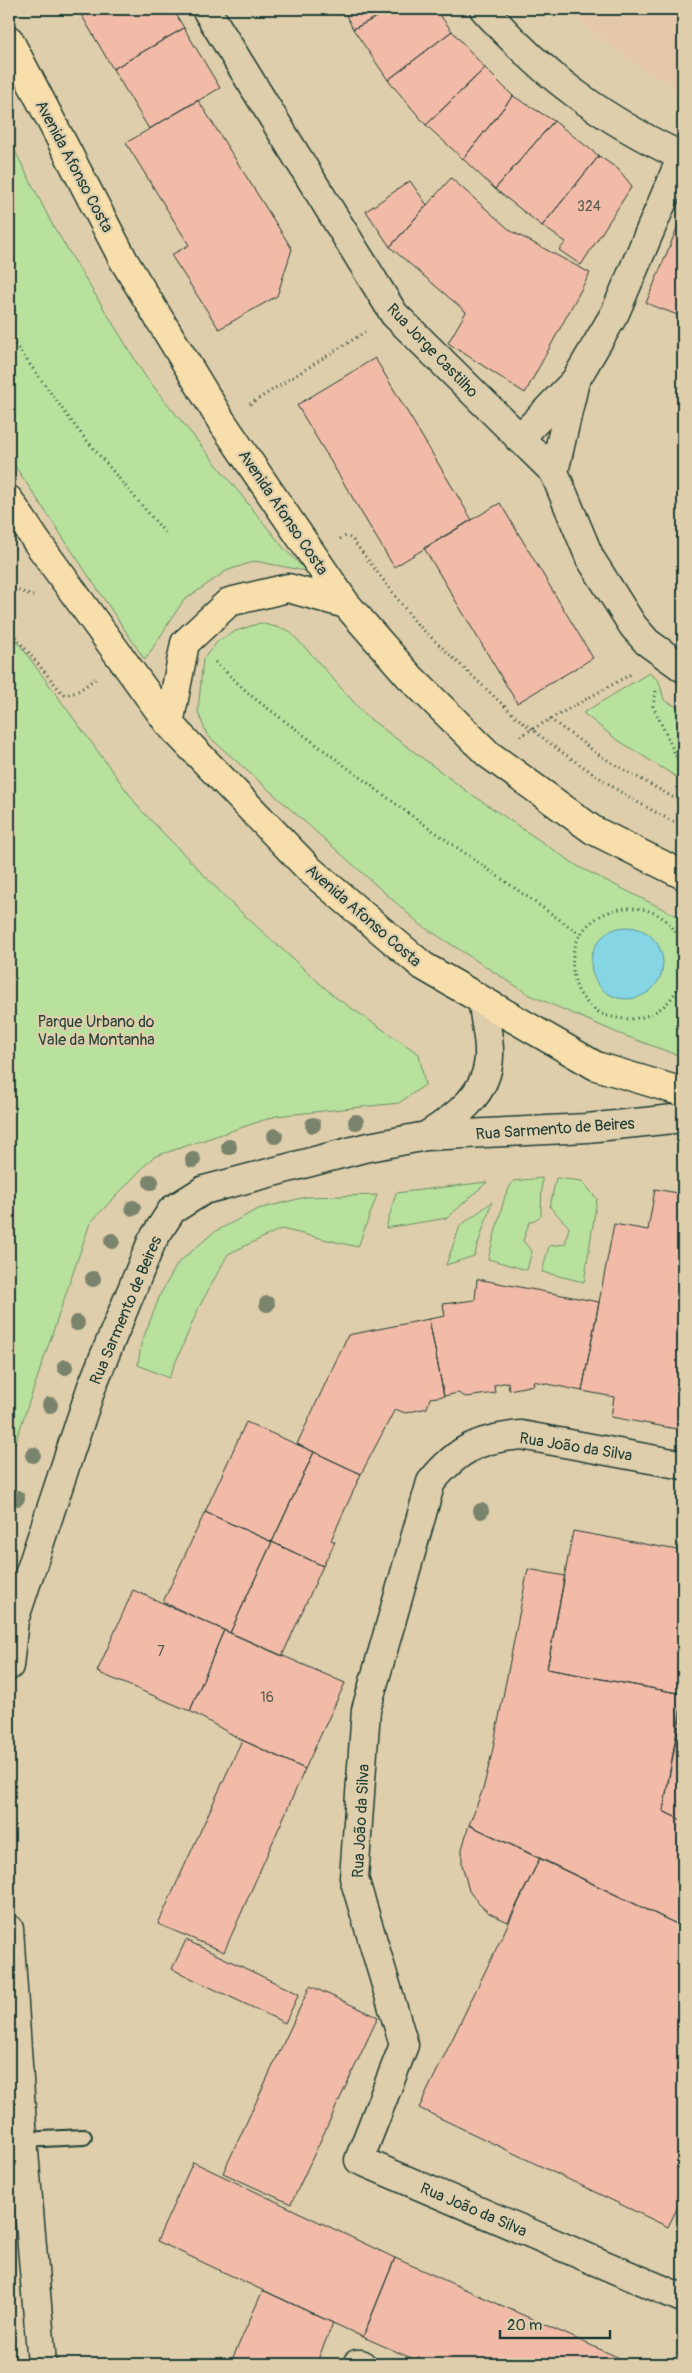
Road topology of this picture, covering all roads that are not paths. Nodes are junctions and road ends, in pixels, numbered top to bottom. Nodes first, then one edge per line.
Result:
1 (206, 9) edge
2 (484, 9) edge
3 (9, 40) edge
4 (683, 156) edge
5 (575, 381) junction
6 (519, 439) junction
7 (554, 472) junction
8 (9, 500) edge
9 (346, 604) junction
10 (674, 662) edge
11 (169, 724) junction
12 (683, 875) edge
13 (483, 1002) junction
14 (683, 1092) edge
15 (683, 1118) edge
16 (426, 1136) junction
17 (683, 1465) edge
18 (9, 1666) edge
19 (9, 1929) edge
20 (14, 2078) edge
21 (84, 2138) dead end
22 (23, 2140) junction
23 (683, 2296) edge
24 (42, 2364) edge

1 - 6 street, Rua Jorge Castilho
2 - 4 street
3 - 9 main road, Avenida Afonso Costa
4 - 5 street
5 - 6 street
5 - 7 street
6 - 7 street, Rua Jorge Castilho
7 - 10 street, Rua Jorge Castilho
8 - 11 main road, Avenida Afonso Costa
9 - 11 main road
9 - 12 main road, Avenida Afonso Costa
11 - 13 main road, Avenida Afonso Costa
13 - 14 main road, Avenida Afonso Costa
13 - 16 street, Rua Sarmento de Beires
15 - 16 street, Rua Sarmento de Beires
16 - 18 street, Rua Sarmento de Beires
17 - 23 street, Rua João da Silva
19 - 20 street
20 - 22 street
21 - 22 lane
22 - 24 street

